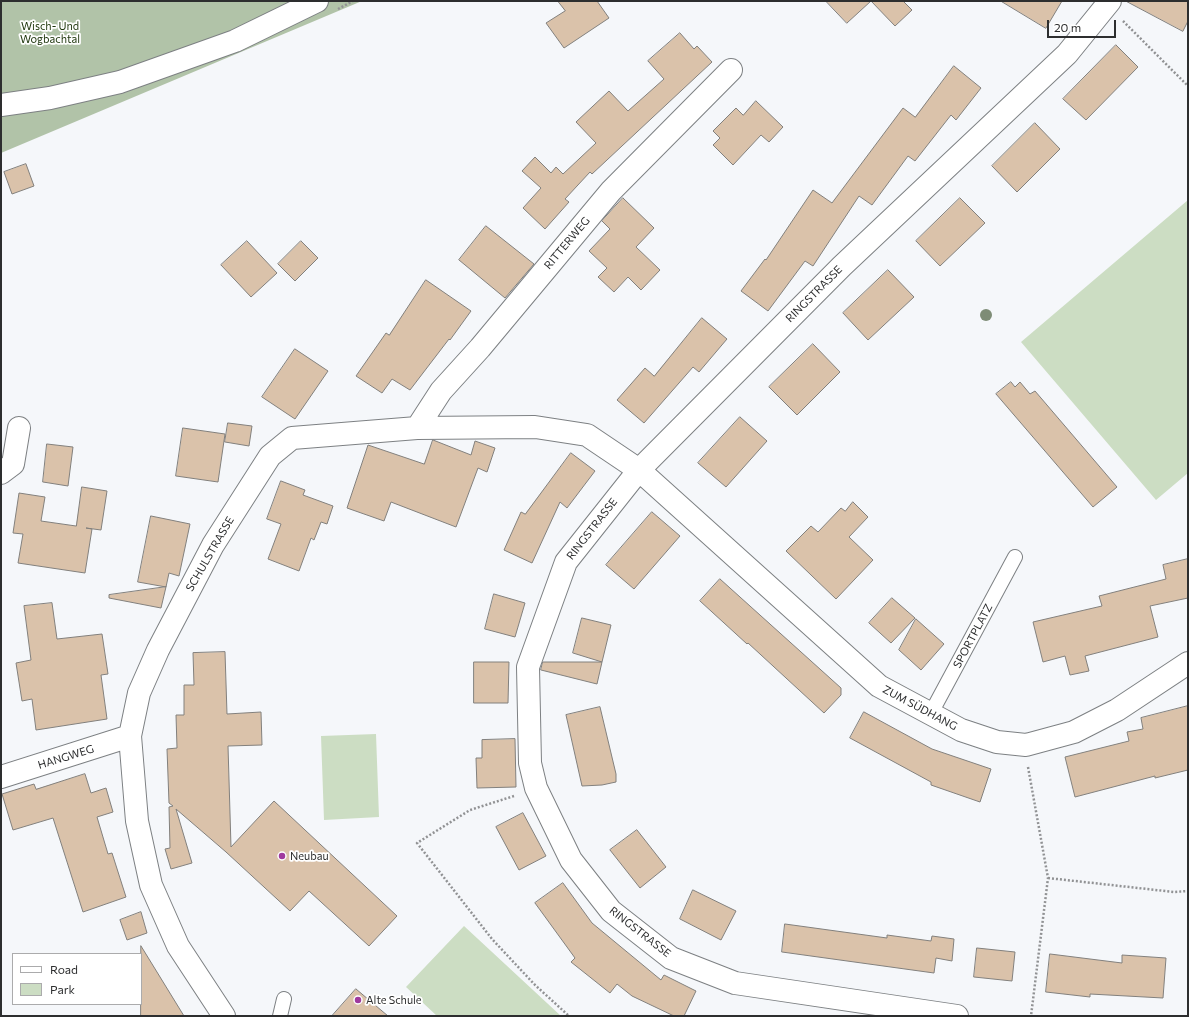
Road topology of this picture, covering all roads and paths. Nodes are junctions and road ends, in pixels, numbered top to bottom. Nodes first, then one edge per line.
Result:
1 (317, 1) edge
2 (1109, 3) edge
3 (731, 70) dead end
4 (1188, 86) edge
5 (1, 105) edge
6 (19, 428) dead end
7 (417, 428) junction
8 (639, 470) junction
9 (1, 473) edge
10 (1015, 557) dead end
11 (1188, 663) edge
12 (930, 715) junction
13 (130, 736) junction
14 (1, 777) edge
15 (1031, 787) dead end
16 (536, 788) junction
17 (1048, 878) junction
18 (1188, 891) edge
19 (284, 999) dead end
20 (224, 1016) edge
21 (280, 1016) edge
22 (569, 1016) edge
23 (957, 1016) edge
24 (1031, 1016) edge

1 - 5 street
2 - 4 path
2 - 8 street, RINGSTRASSE
3 - 7 street, RITTERWEG
6 - 9 street
7 - 8 street, SCHULSTRASSE
7 - 13 street, SCHULSTRASSE
8 - 12 street, ZUM SÜDHANG
8 - 16 street, RINGSTRASSE
10 - 12 lane, SPORTPLATZ
11 - 12 street, ZUM SÜDHANG
13 - 14 street, HANGWEG
13 - 20 street, SCHULSTRASSE
15 - 17 path
16 - 22 path
16 - 23 street, RINGSTRASSE
17 - 18 path
17 - 24 path
19 - 21 lane

